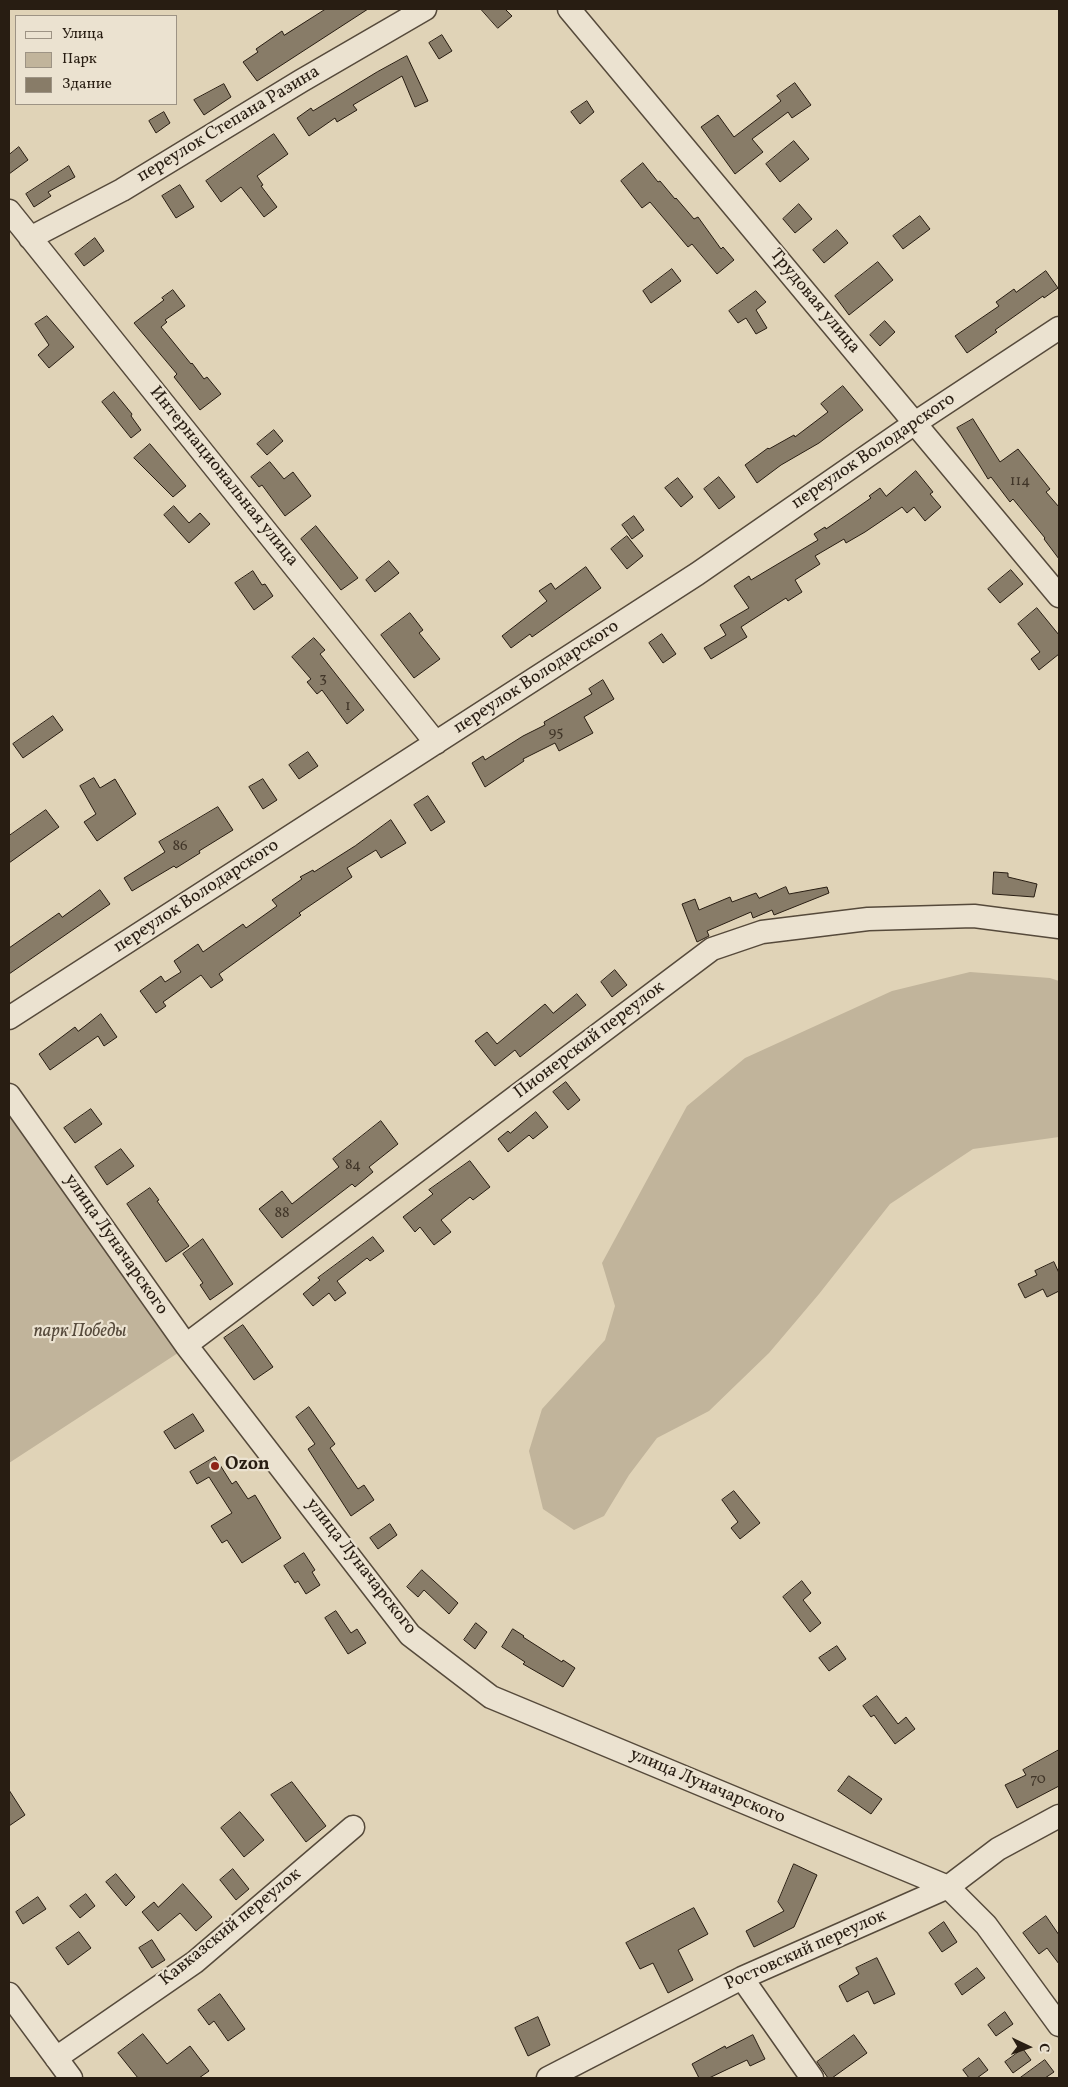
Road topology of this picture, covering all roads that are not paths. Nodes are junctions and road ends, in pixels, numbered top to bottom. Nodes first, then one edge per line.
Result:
1 (425, 9) edge
2 (569, 9) edge
3 (16, 226) edge
4 (1059, 328) edge
5 (916, 423) junction
6 (1059, 596) edge
7 (436, 743) junction
8 (1059, 927) edge
9 (9, 1018) edge
10 (9, 1096) edge
11 (186, 1344) junction
12 (1059, 1816) edge
13 (353, 1827) dead end
14 (948, 1887) junction
15 (742, 1978) junction
16 (9, 1994) edge
17 (1059, 2025) edge
18 (56, 2058) junction
19 (71, 2078) edge
20 (548, 2078) edge
21 (812, 2078) edge

1 - 3 street, переулок Степана Разина
2 - 5 street, Трудовая улица
3 - 7 street, Интернациональная улица
4 - 5 street, переулок Володарского
5 - 6 street, Трудовая улица
5 - 7 street, переулок Володарского
7 - 9 street, переулок Володарского
8 - 11 street, Пионерский переулок
10 - 11 street, улица Луначарского
11 - 14 street, улица Луначарского
12 - 14 street, Ростовский переулок
13 - 18 street, Кавказский переулок
14 - 15 street, Ростовский переулок
14 - 17 street, улица Луначарского
15 - 20 street, Ростовский переулок
15 - 21 street
16 - 18 street
18 - 19 street

